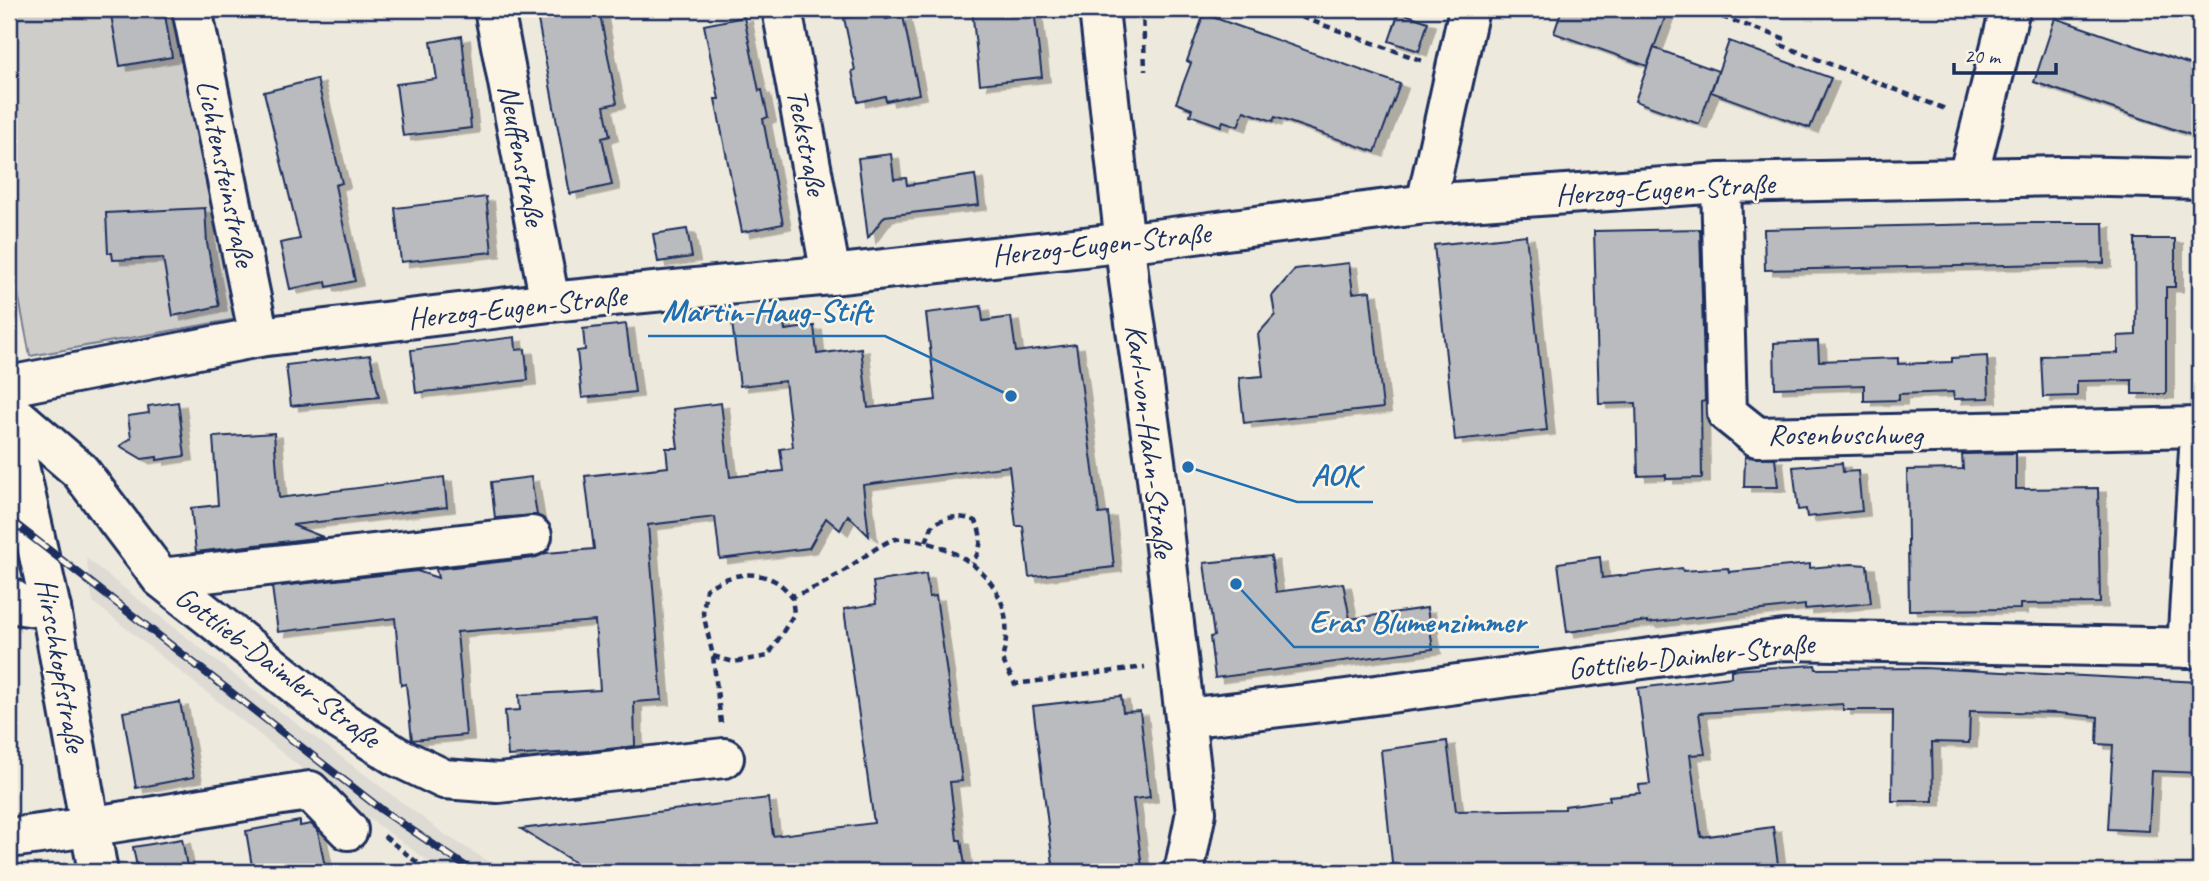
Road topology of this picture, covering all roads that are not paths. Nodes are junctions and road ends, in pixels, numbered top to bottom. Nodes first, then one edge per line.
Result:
1 (192, 9) edge
2 (494, 9) edge
3 (782, 9) edge
4 (1099, 9) edge
5 (1469, 9) edge
6 (2010, 9) edge
7 (1968, 177) junction
8 (2200, 179) edge
9 (1721, 183) junction
10 (1426, 204) junction
11 (1126, 242) junction
12 (831, 275) junction
13 (550, 302) junction
14 (259, 337) junction
15 (9, 386) edge
16 (9, 410) edge
17 (9, 421) edge
18 (2200, 427) edge
19 (2200, 434) edge
20 (532, 536) dead end
21 (161, 578) junction
22 (9, 597) edge
23 (51, 609) junction
24 (2194, 648) edge
25 (1185, 718) junction
26 (724, 758) road end
27 (90, 829) junction
28 (348, 830) road end
29 (9, 838) edge
30 (98, 872) edge
31 (1182, 872) edge

1 - 14 street, Lichtensteinstraße
2 - 13 street, Neuffenstraße
3 - 12 street, Teckstraße
4 - 11 street, Karl-von-Hahn-Straße
5 - 10 street
6 - 7 street
7 - 8 street, Herzog-Eugen-Straße
7 - 9 street, Herzog-Eugen-Straße
9 - 10 street, Herzog-Eugen-Straße
9 - 18 street, Rosenbuschweg
10 - 11 street, Herzog-Eugen-Straße
11 - 12 street, Herzog-Eugen-Straße
11 - 25 street, Karl-von-Hahn-Straße
12 - 13 street, Herzog-Eugen-Straße
13 - 14 street, Herzog-Eugen-Straße
14 - 15 street, Herzog-Eugen-Straße
16 - 21 street, Gottlieb-Daimler-Straße
17 - 23 street, Hirschkopfstraße
19 - 24 street
20 - 21 street, Gottlieb-Daimler-Straße
21 - 26 street, Gottlieb-Daimler-Straße
22 - 23 street
23 - 27 street, Hirschkopfstraße
24 - 25 street, Gottlieb-Daimler-Straße
25 - 31 street, Karl-von-Hahn-Straße
27 - 28 street
27 - 29 street
27 - 30 street, Hirschkopfstraße

